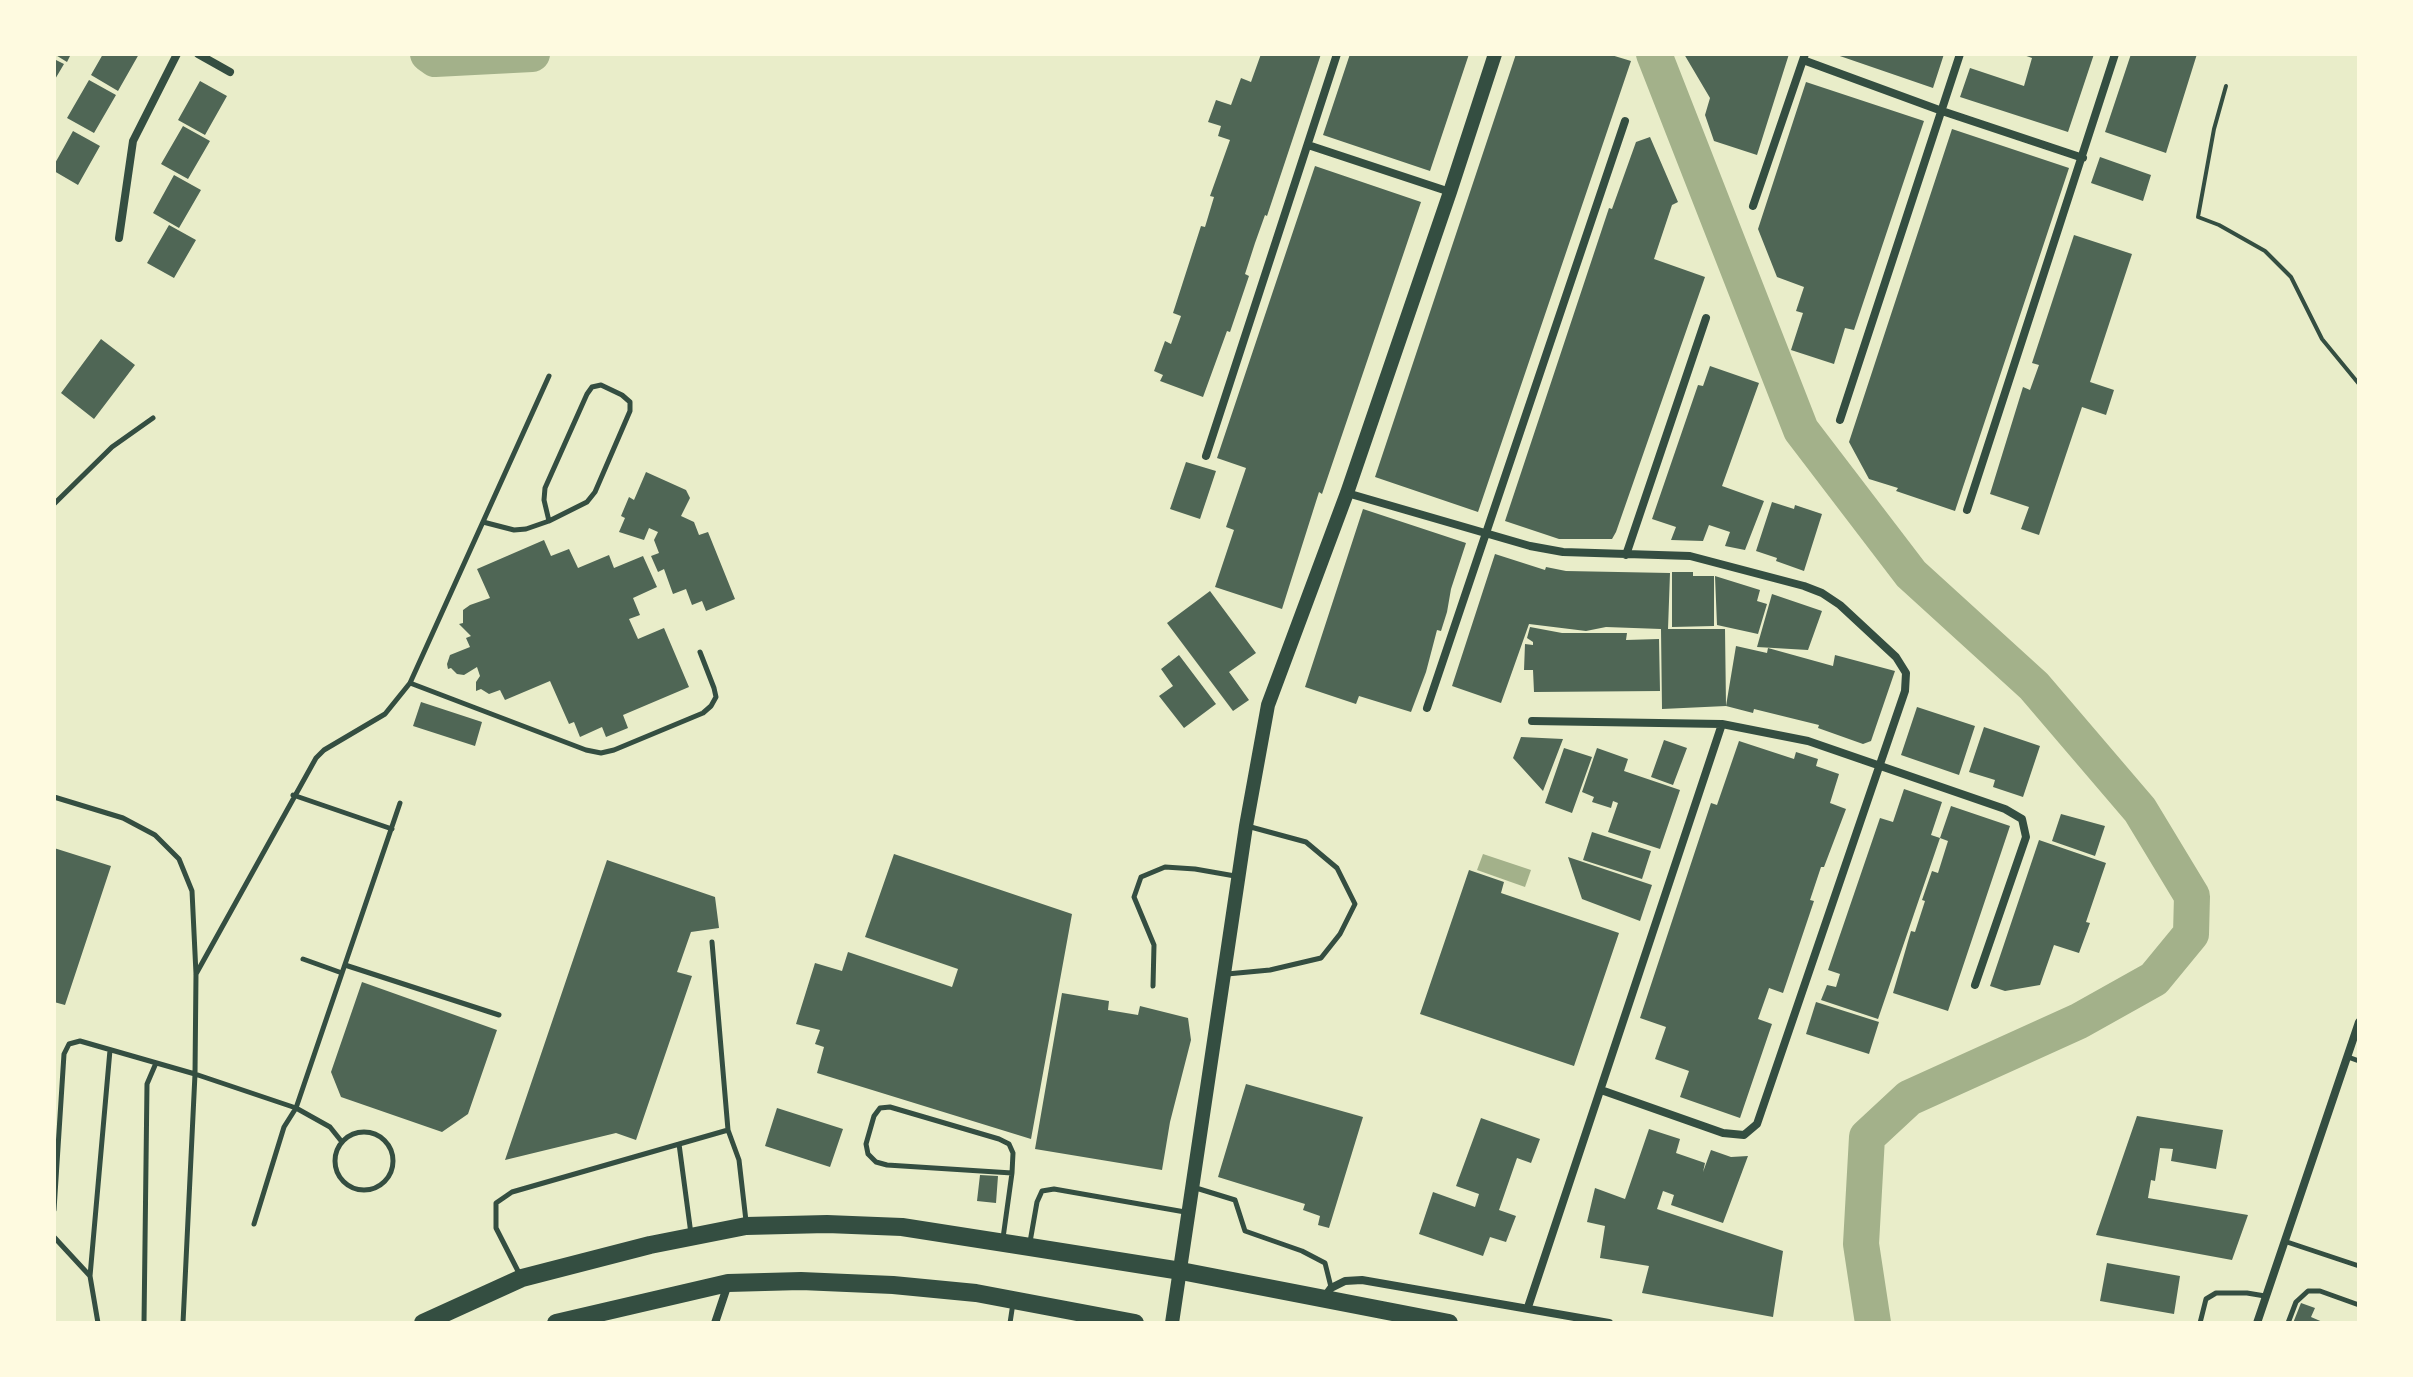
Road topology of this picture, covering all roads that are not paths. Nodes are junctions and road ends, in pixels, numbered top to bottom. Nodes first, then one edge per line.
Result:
1 (177, 54) edge
2 (198, 54) edge
3 (1337, 54) edge
4 (1495, 54) edge
5 (1960, 54) edge
6 (2115, 54) edge
7 (1804, 57) edge
8 (230, 72) dead end
9 (1942, 111) junction
10 (1625, 121) dead end
11 (1308, 145) junction
12 (2083, 158) junction
13 (1450, 192) junction
14 (1753, 206) dead end
15 (119, 238) dead end
16 (1706, 318) dead end
17 (549, 376) dead end
18 (153, 418) dead end
19 (1840, 420) dead end
20 (1206, 456) dead end
21 (1347, 493) junction
22 (54, 504) edge
23 (1967, 510) dead end
24 (549, 521) junction
25 (483, 522) junction
26 (1486, 532) junction
27 (1626, 555) junction
28 (700, 652) dead end
29 (410, 683) junction
30 (1427, 708) dead end
31 (1532, 721) dead end
32 (1722, 724) junction
33 (1879, 765) junction
34 (293, 795) junction
35 (54, 797) edge
36 (400, 803) dead end
37 (1246, 826) junction
38 (392, 829) junction
39 (1238, 877) junction
40 (712, 942) dead end
41 (303, 959) dead end
42 (345, 965) junction
43 (342, 973) junction
44 (196, 974) junction
45 (1224, 974) junction
46 (1975, 985) dead end
47 (1153, 986) dead end
48 (499, 1015) dead end
49 (2359, 1022) edge
50 (110, 1050) junction
51 (2347, 1057) junction
52 (2359, 1061) edge
53 (156, 1063) junction
54 (195, 1074) junction
55 (1601, 1090) junction
56 (296, 1108) junction
57 (728, 1130) junction
58 (342, 1142) junction
59 (679, 1144) junction
60 (1012, 1173) junction
61 (1192, 1187) junction
62 (54, 1210) edge
63 (1189, 1212) junction
64 (254, 1224) dead end
65 (746, 1226) junction
66 (54, 1237) edge
67 (692, 1237) junction
68 (2283, 1241) junction
69 (1003, 1243) junction
70 (1030, 1247) junction
71 (2359, 1266) edge
72 (1181, 1271) junction
73 (90, 1276) junction
74 (522, 1278) junction
75 (728, 1283) junction
76 (1327, 1294) junction
77 (2265, 1296) junction
78 (1014, 1299) junction
79 (2359, 1305) edge
80 (1528, 1307) junction
81 (98, 1323) edge
82 (144, 1323) edge
83 (183, 1323) edge
84 (423, 1323) edge
85 (556, 1323) edge
86 (715, 1323) edge
87 (1010, 1323) edge
88 (1135, 1323) edge
89 (1172, 1323) edge
90 (1449, 1323) edge
91 (1609, 1323) edge
92 (2200, 1323) edge
93 (2257, 1323) edge
94 (2288, 1323) edge

1 - 15 street
2 - 8 street
3 - 11 street
4 - 13 street
5 - 9 street
6 - 12 street
7 - 9 street
7 - 14 street
9 - 12 street
9 - 19 street
10 - 26 street
11 - 13 street
11 - 20 street
12 - 23 street
13 - 21 street
16 - 27 street
17 - 25 lane
18 - 22 lane
21 - 26 street
21 - 37 street
24 - 24 lane
24 - 25 lane
25 - 29 lane
26 - 27 street
26 - 30 street
27 - 33 street
28 - 29 lane
29 - 34 lane
31 - 32 street
32 - 33 street
32 - 55 street
33 - 46 street
33 - 55 street
34 - 38 lane
34 - 44 lane
35 - 44 lane
36 - 38 lane
37 - 39 street
37 - 45 lane
38 - 42 lane
39 - 45 street
39 - 47 lane
40 - 57 lane
41 - 43 lane
42 - 43 lane
42 - 48 lane
43 - 56 lane
44 - 54 lane
45 - 61 street
49 - 51 street
50 - 53 lane
50 - 62 lane
50 - 73 lane
51 - 52 lane
51 - 68 street
53 - 54 lane
53 - 82 lane
54 - 56 lane
54 - 83 lane
55 - 80 street
56 - 58 lane
56 - 64 lane
57 - 59 lane
57 - 65 lane
58 - 58 lane
59 - 67 lane
59 - 74 lane
60 - 60 lane
60 - 69 lane
61 - 63 street
61 - 76 lane
63 - 70 lane
63 - 72 street
65 - 67 main road
65 - 69 main road
66 - 73 lane
67 - 74 main road
68 - 71 lane
68 - 77 street
69 - 70 main road
70 - 72 main road
72 - 76 main road
72 - 89 street
73 - 81 lane
74 - 84 main road
75 - 78 main road
75 - 85 main road
75 - 86 street
76 - 80 street
76 - 90 main road
77 - 92 lane
77 - 93 street
78 - 87 lane
78 - 88 main road
79 - 94 lane
80 - 91 street

